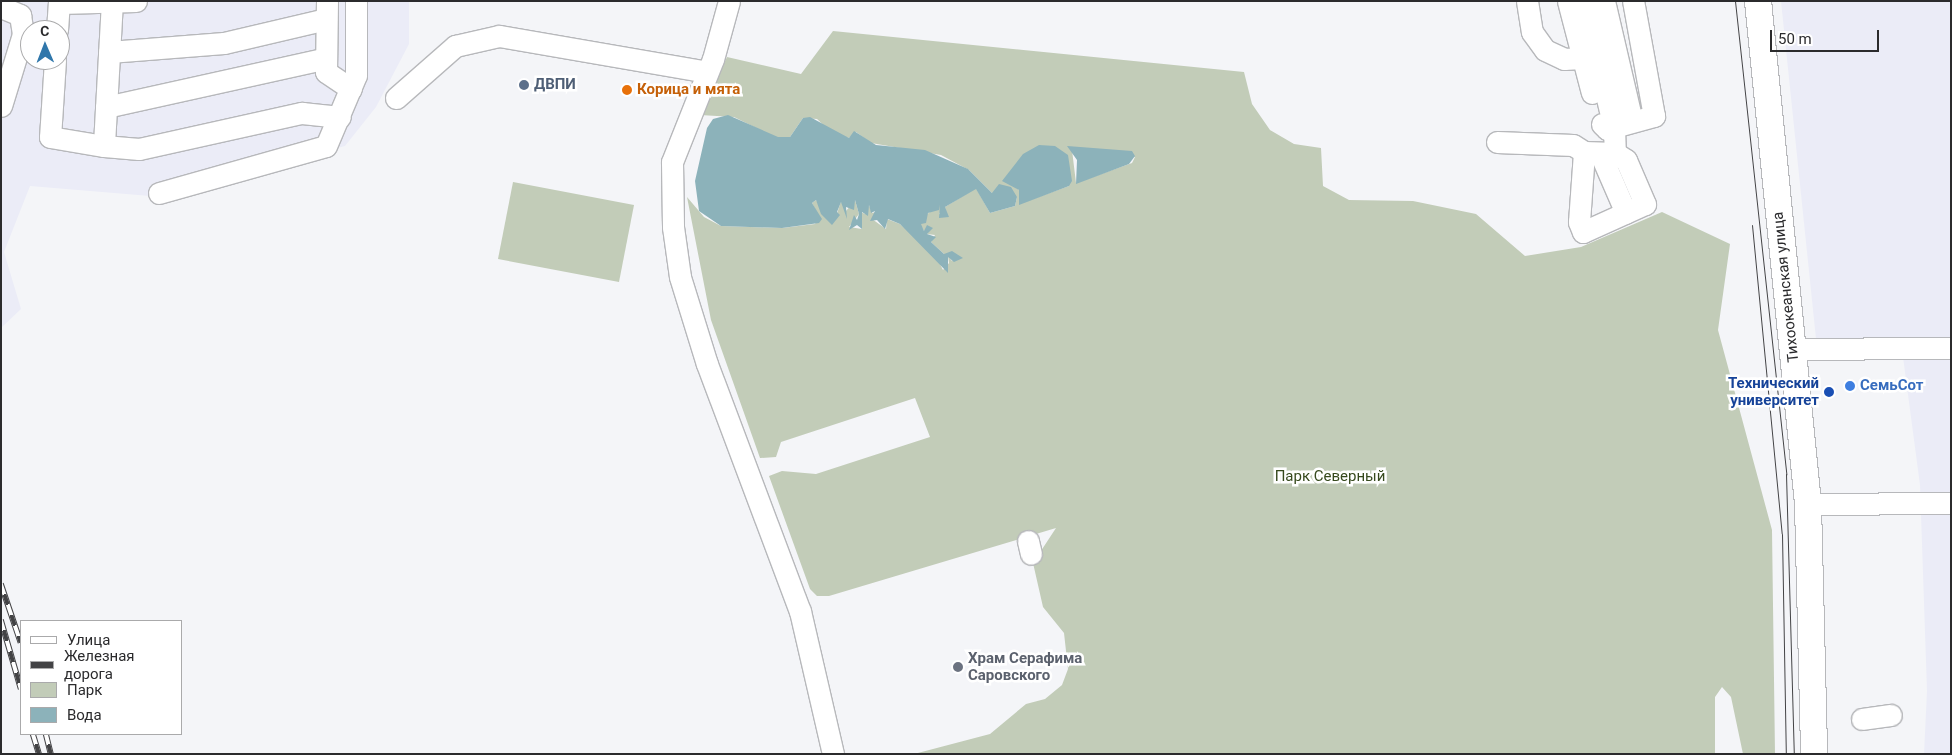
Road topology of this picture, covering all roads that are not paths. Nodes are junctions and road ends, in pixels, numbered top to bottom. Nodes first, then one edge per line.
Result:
1 (136, 1) edge
2 (356, 1) edge
3 (729, 1) edge
4 (1527, 1) edge
5 (1568, 1) edge
6 (1584, 1) edge
7 (1604, 1) edge
8 (1624, 1) edge
9 (1633, 1) edge
10 (1758, 1) edge
11 (59, 2) edge
12 (112, 2) edge
13 (1, 7) edge
14 (326, 10) edge
15 (58, 20) edge
16 (109, 52) junction
17 (1582, 58) junction
18 (323, 59) junction
19 (54, 70) edge
20 (708, 72) junction
21 (351, 89) junction
22 (396, 98) dead end
23 (1, 106) edge
24 (106, 107) junction
25 (340, 117) junction
26 (1633, 122) junction
27 (1497, 142) dead end
28 (104, 146) junction
29 (1589, 156) junction
30 (159, 193) dead end
31 (1951, 348) edge
32 (1793, 349) junction
33 (1951, 503) edge
34 (1808, 504) junction
35 (1891, 715) dead end
36 (1862, 719) dead end
37 (833, 754) edge
38 (1814, 754) edge

1 - 12 lane
2 - 21 lane
3 - 20 lane
4 - 17 lane
5 - 17 lane
6 - 26 lane
7 - 26 lane
8 - 26 lane
9 - 26 lane
10 - 32 main road, Тихоокеанская улица
11 - 12 lane
11 - 15 lane
12 - 16 lane
13 - 23 lane
14 - 16 lane
14 - 18 lane
16 - 24 lane
17 - 26 lane
18 - 21 lane
18 - 24 lane
19 - 28 lane
20 - 22 lane
20 - 37 lane
21 - 25 lane
24 - 28 lane
25 - 28 lane
25 - 30 lane
26 - 29 lane
27 - 29 lane
29 - 29 lane
31 - 32 lane
32 - 34 main road, Тихоокеанская улица
33 - 34 lane
34 - 38 main road, Тихоокеанская улица
35 - 36 lane

